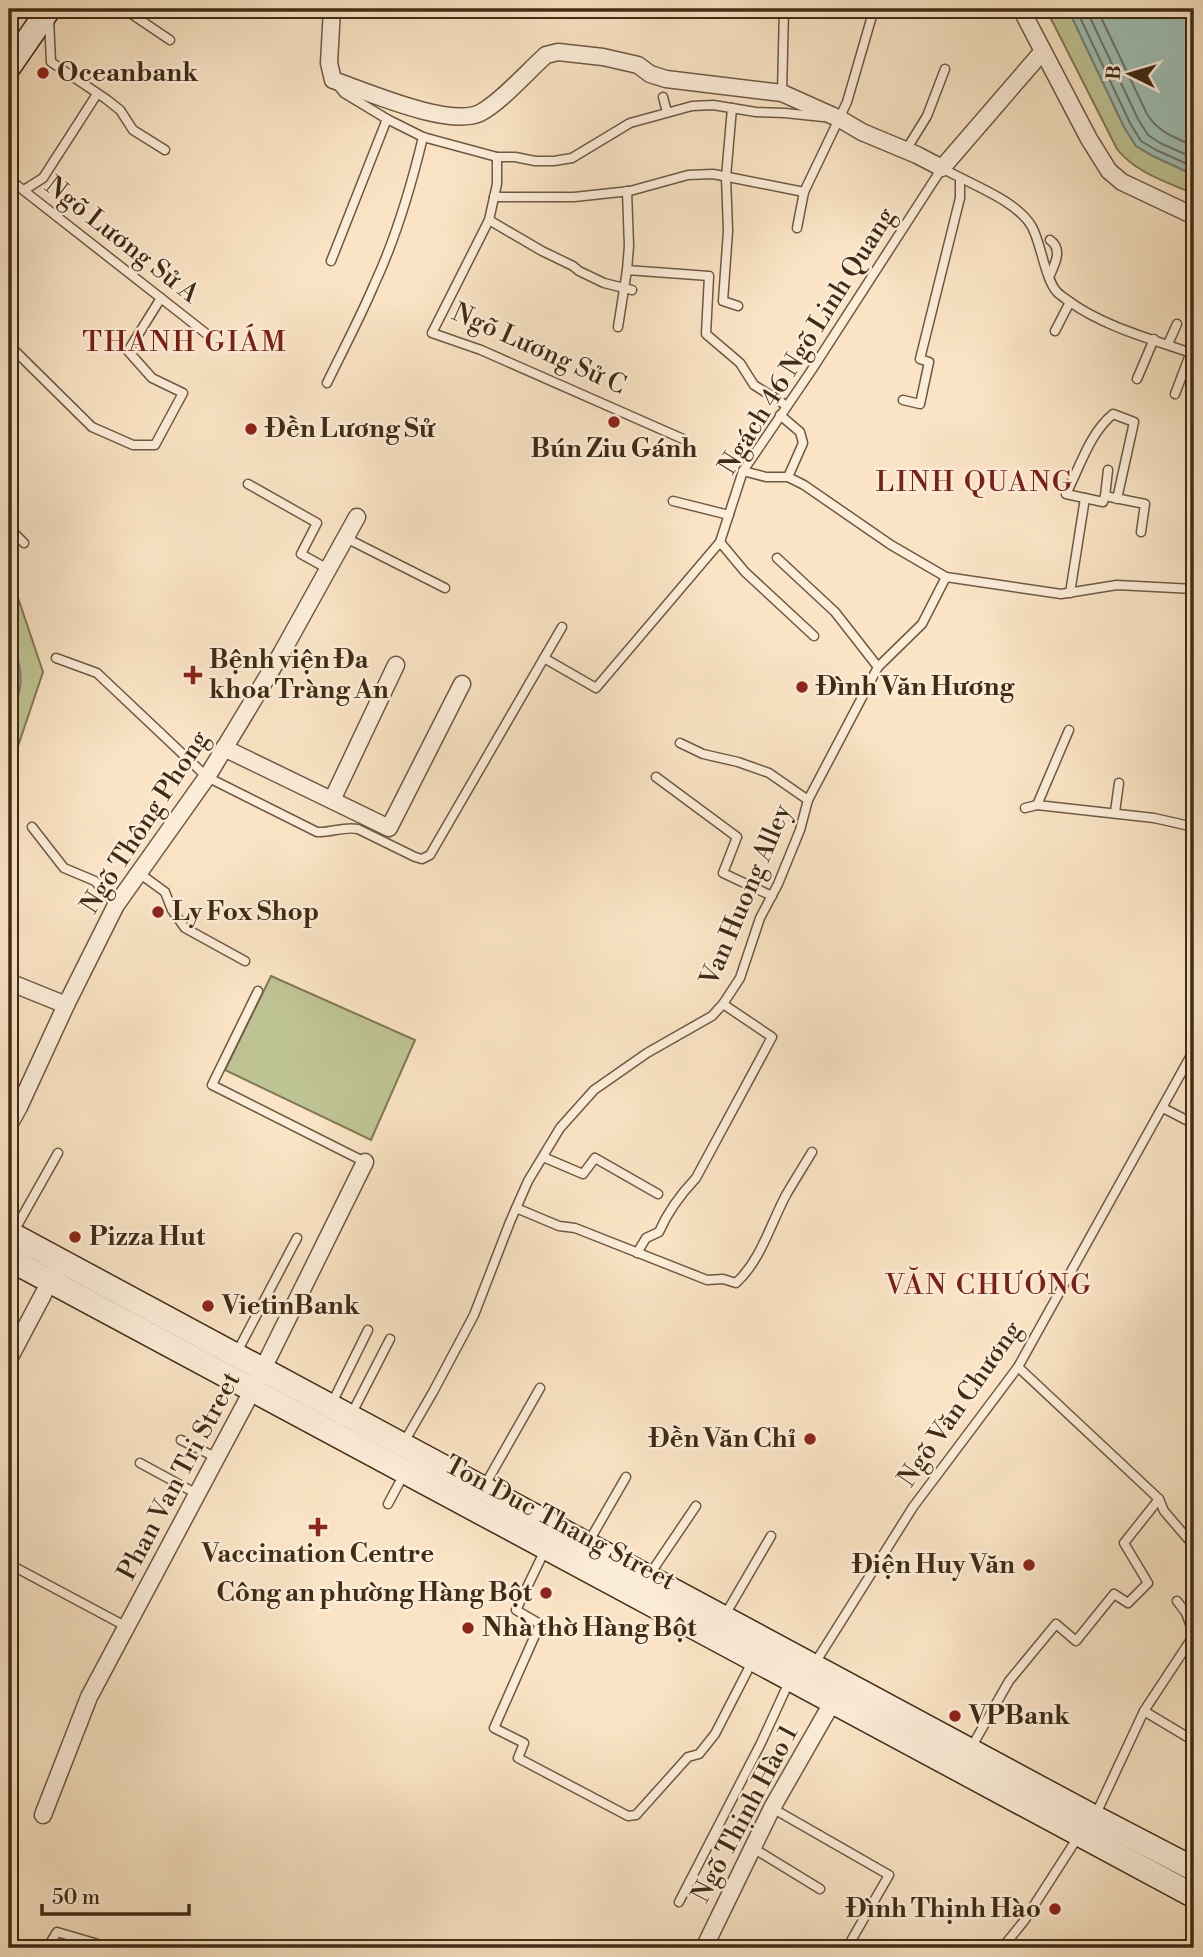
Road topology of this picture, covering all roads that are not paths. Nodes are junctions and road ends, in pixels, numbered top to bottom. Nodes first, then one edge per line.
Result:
1 (49, 9) edge
2 (124, 9) edge
3 (332, 9) edge
4 (784, 9) edge
5 (874, 9) edge
6 (1021, 9) edge
7 (170, 40) dead end
8 (1043, 51) junction
9 (9, 66) edge
10 (945, 69) dead end
11 (333, 80) junction
12 (782, 93) junction
13 (97, 94) junction
14 (663, 97) dead end
15 (732, 108) junction
16 (667, 112) junction
17 (387, 119) junction
18 (840, 119) junction
19 (423, 137) junction
20 (165, 150) dead end
21 (906, 150) junction
22 (497, 158) junction
23 (942, 168) junction
24 (726, 177) junction
25 (9, 179) edge
26 (960, 179) junction
27 (24, 190) junction
28 (627, 191) junction
29 (804, 192) junction
30 (494, 197) junction
31 (1194, 216) edge
32 (489, 219) junction
33 (797, 228) dead end
34 (1050, 240) dead end
35 (331, 261) dead end
36 (626, 270) junction
37 (1050, 275) junction
38 (708, 288) junction
39 (628, 289) junction
40 (723, 289) junction
41 (161, 298) junction
42 (1070, 302) junction
43 (738, 306) dead end
44 (1177, 324) dead end
45 (618, 327) dead end
46 (1055, 331) dead end
47 (208, 335) dead end
48 (1154, 339) junction
49 (1168, 344) junction
50 (9, 345) edge
51 (1192, 353) edge
52 (1137, 379) dead end
53 (327, 383) dead end
54 (1175, 394) dead end
55 (903, 400) dead end
56 (787, 406) junction
57 (780, 415) junction
58 (683, 439) dead end
59 (1108, 470) dead end
60 (743, 471) junction
61 (788, 477) junction
62 (248, 484) dead end
63 (1105, 496) junction
64 (1085, 498) junction
65 (1117, 499) junction
66 (673, 501) dead end
67 (729, 515) junction
68 (357, 517) dead end
69 (9, 528) edge
70 (1140, 532) dead end
71 (346, 537) junction
72 (720, 542) junction
73 (24, 543) dead end
74 (777, 558) dead end
75 (328, 569) junction
76 (946, 576) junction
77 (445, 588) dead end
78 (1194, 589) edge
79 (1070, 593) junction
80 (562, 628) dead end
81 (814, 636) dead end
82 (56, 658) dead end
83 (544, 658) junction
84 (396, 665) dead end
85 (878, 667) junction
86 (462, 684) dead end
87 (1069, 730) dead end
88 (680, 743) dead end
89 (224, 748) junction
90 (207, 777) junction
91 (656, 777) dead end
92 (1119, 783) dead end
93 (332, 800) junction
94 (808, 800) junction
95 (1037, 805) junction
96 (1026, 808) dead end
97 (1115, 812) junction
98 (32, 827) dead end
99 (1194, 827) edge
100 (139, 873) junction
101 (772, 896) junction
102 (116, 905) junction
103 (245, 961) dead end
104 (9, 982) edge
105 (258, 991) dead end
106 (723, 1004) junction
107 (66, 1005) junction
108 (1194, 1050) edge
109 (14, 1104) edge
110 (1163, 1108) junction
111 (1194, 1124) edge
112 (9, 1125) edge
113 (811, 1152) dead end
114 (58, 1153) dead end
115 (543, 1157) junction
116 (365, 1162) joint
117 (658, 1194) dead end
118 (516, 1208) junction
119 (10, 1233) edge
120 (297, 1238) dead end
121 (637, 1253) junction
122 (9, 1259) edge
123 (61, 1260) junction
124 (50, 1282) junction
125 (368, 1330) dead end
126 (390, 1339) dead end
127 (236, 1354) junction
128 (9, 1359) edge
129 (1018, 1367) junction
130 (264, 1369) junction
131 (540, 1388) dead end
132 (252, 1391) junction
133 (341, 1411) junction
134 (181, 1440) dead end
135 (403, 1444) junction
136 (217, 1458) junction
137 (140, 1462) dead end
138 (405, 1471) junction
139 (626, 1477) dead end
140 (483, 1488) junction
141 (197, 1494) junction
142 (1159, 1499) junction
143 (388, 1504) dead end
144 (696, 1506) dead end
145 (771, 1536) dead end
146 (588, 1543) junction
147 (1194, 1546) edge
148 (547, 1548) junction
149 (9, 1564) edge
150 (648, 1577) junction
151 (1177, 1601) dead end
152 (723, 1618) junction
153 (127, 1627) junction
154 (1194, 1635) edge
155 (753, 1659) junction
156 (813, 1666) junction
157 (790, 1680) junction
158 (844, 1683) junction
159 (832, 1703) junction
160 (1144, 1711) junction
161 (1194, 1741) edge
162 (970, 1750) junction
163 (772, 1808) junction
164 (43, 1815) dead end
165 (1087, 1826) junction
166 (753, 1848) junction
167 (1194, 1869) edge
168 (820, 1889) dead end
169 (1194, 1896) edge
170 (679, 1902) dead end
171 (47, 1948) edge
172 (97, 1948) edge
173 (704, 1948) edge
174 (850, 1948) edge
175 (1002, 1948) edge

1 - 9 main road
1 - 13 lane
2 - 7 lane
3 - 11 street
4 - 12 lane
5 - 18 lane
6 - 8 street
8 - 23 street
8 - 31 street
10 - 21 lane
11 - 12 street
11 - 17 lane
12 - 18 street
13 - 20 lane
13 - 27 lane
14 - 16 lane
15 - 16 lane
15 - 18 lane
15 - 24 lane
16 - 22 lane
17 - 19 lane
17 - 35 lane
18 - 21 street
18 - 29 lane
19 - 22 lane
19 - 53 lane
21 - 23 street
22 - 30 lane, Ngõ Lương Sử C
23 - 26 lane
23 - 56 lane, Ngách 46 Ngõ Linh Quang
24 - 28 lane
24 - 29 lane
24 - 40 lane
25 - 27 lane, Ngõ Lương Sử A
26 - 37 lane
26 - 55 lane
27 - 41 lane, Ngõ Lương Sử A
28 - 30 lane
28 - 36 lane
29 - 33 lane
30 - 32 lane, Ngõ Lương Sử C
32 - 39 lane
32 - 58 lane, Ngõ Lương Sử C
34 - 37 lane
36 - 38 lane
36 - 39 lane
37 - 42 lane
38 - 40 lane
38 - 56 lane
39 - 45 lane
40 - 43 lane
41 - 47 lane, Ngõ Lương Sử A
41 - 50 lane
42 - 46 lane
42 - 48 lane
44 - 49 lane
48 - 49 lane
48 - 52 lane
49 - 51 lane
51 - 54 lane
56 - 57 lane, Ngách 46 Ngõ Linh Quang
57 - 60 lane, Ngách 46 Ngõ Linh Quang
57 - 61 lane
59 - 63 lane
60 - 61 lane
60 - 67 lane, Ngách 46 Ngõ Linh Quang
61 - 76 lane
62 - 75 lane
63 - 64 lane
63 - 65 lane
64 - 65 lane
64 - 79 lane
65 - 70 lane
66 - 67 lane
67 - 72 lane, Ngách 46 Ngõ Linh Quang
68 - 71 street, Ngõ Thông Phong
69 - 73 lane
71 - 75 street, Ngõ Thông Phong
71 - 77 lane
72 - 81 lane
72 - 83 lane, Ngách 46 Ngõ Linh Quang
74 - 85 lane
75 - 89 street, Ngõ Thông Phong
76 - 79 lane
76 - 85 lane, Van Huong Alley
78 - 79 lane
80 - 83 lane
82 - 90 lane
83 - 90 lane
84 - 93 street
85 - 94 lane, Van Huong Alley
86 - 93 street
87 - 95 lane
88 - 94 lane
89 - 90 street, Ngõ Thông Phong
89 - 93 street
90 - 100 street, Ngõ Thông Phong
91 - 101 lane
92 - 97 lane
94 - 101 lane, Van Huong Alley
95 - 96 lane
95 - 97 lane
97 - 99 lane
98 - 102 lane
100 - 102 street, Ngõ Thông Phong
100 - 103 lane
101 - 106 lane, Van Huong Alley
102 - 107 street, Ngõ Thông Phong
104 - 107 street
105 - 116 lane
106 - 115 lane, Van Huong Alley
106 - 121 lane
107 - 109 street, Ngõ Thông Phong
108 - 110 lane, Ngõ Văn Chương
109 - 112 street, Ngõ Thông Phong
110 - 111 lane
110 - 129 lane, Ngõ Văn Chương
113 - 121 lane
114 - 119 lane
115 - 117 lane
115 - 118 lane, Van Huong Alley
116 - 130 street, Phan Van Tri Street
118 - 121 lane
118 - 135 lane, Van Huong Alley
119 - 123 main road, Ton Duc Thang Street
120 - 127 lane
122 - 124 main road, Ton Duc Thang Street
123 - 124 street
123 - 127 main road, Ton Duc Thang Street
124 - 128 street
124 - 132 main road, Ton Duc Thang Street
125 - 133 lane
126 - 133 lane
127 - 130 main road, Ton Duc Thang Street
129 - 142 lane
129 - 156 lane, Ngõ Văn Chương
130 - 132 street, Phan Van Tri Street
130 - 133 main road, Ton Duc Thang Street
131 - 140 lane
132 - 136 street, Phan Van Tri Street
132 - 138 main road, Ton Duc Thang Street
133 - 135 main road, Ton Duc Thang Street
134 - 136 lane
135 - 140 main road, Ton Duc Thang Street
136 - 141 street, Phan Van Tri Street
137 - 141 lane
138 - 143 lane
138 - 148 main road, Ton Duc Thang Street
139 - 146 lane
140 - 146 main road, Ton Duc Thang Street
141 - 153 street, Phan Van Tri Street
142 - 147 lane
142 - 162 lane
144 - 150 lane
145 - 152 lane
146 - 150 main road, Ton Duc Thang Street
148 - 155 main road, Ton Duc Thang Street
148 - 155 lane
149 - 153 lane
150 - 152 main road, Ton Duc Thang Street
151 - 154 lane
152 - 156 main road, Ton Duc Thang Street
153 - 164 street, Phan Van Tri Street
154 - 160 lane
155 - 157 main road, Ton Duc Thang Street
156 - 158 main road, Ton Duc Thang Street
157 - 159 main road, Ton Duc Thang Street
157 - 170 lane
158 - 159 main road
158 - 162 main road, Ton Duc Thang Street
159 - 163 street, Ngõ Thịnh Hào 1
159 - 165 main road, Ton Duc Thang Street
160 - 161 lane
160 - 165 lane
162 - 165 main road, Ton Duc Thang Street
163 - 166 street, Ngõ Thịnh Hào 1
163 - 174 lane
165 - 167 main road, Ton Duc Thang Street
165 - 169 main road, Ton Duc Thang Street
165 - 175 lane
166 - 168 lane
166 - 173 street, Ngõ Thịnh Hào 1
171 - 172 lane

